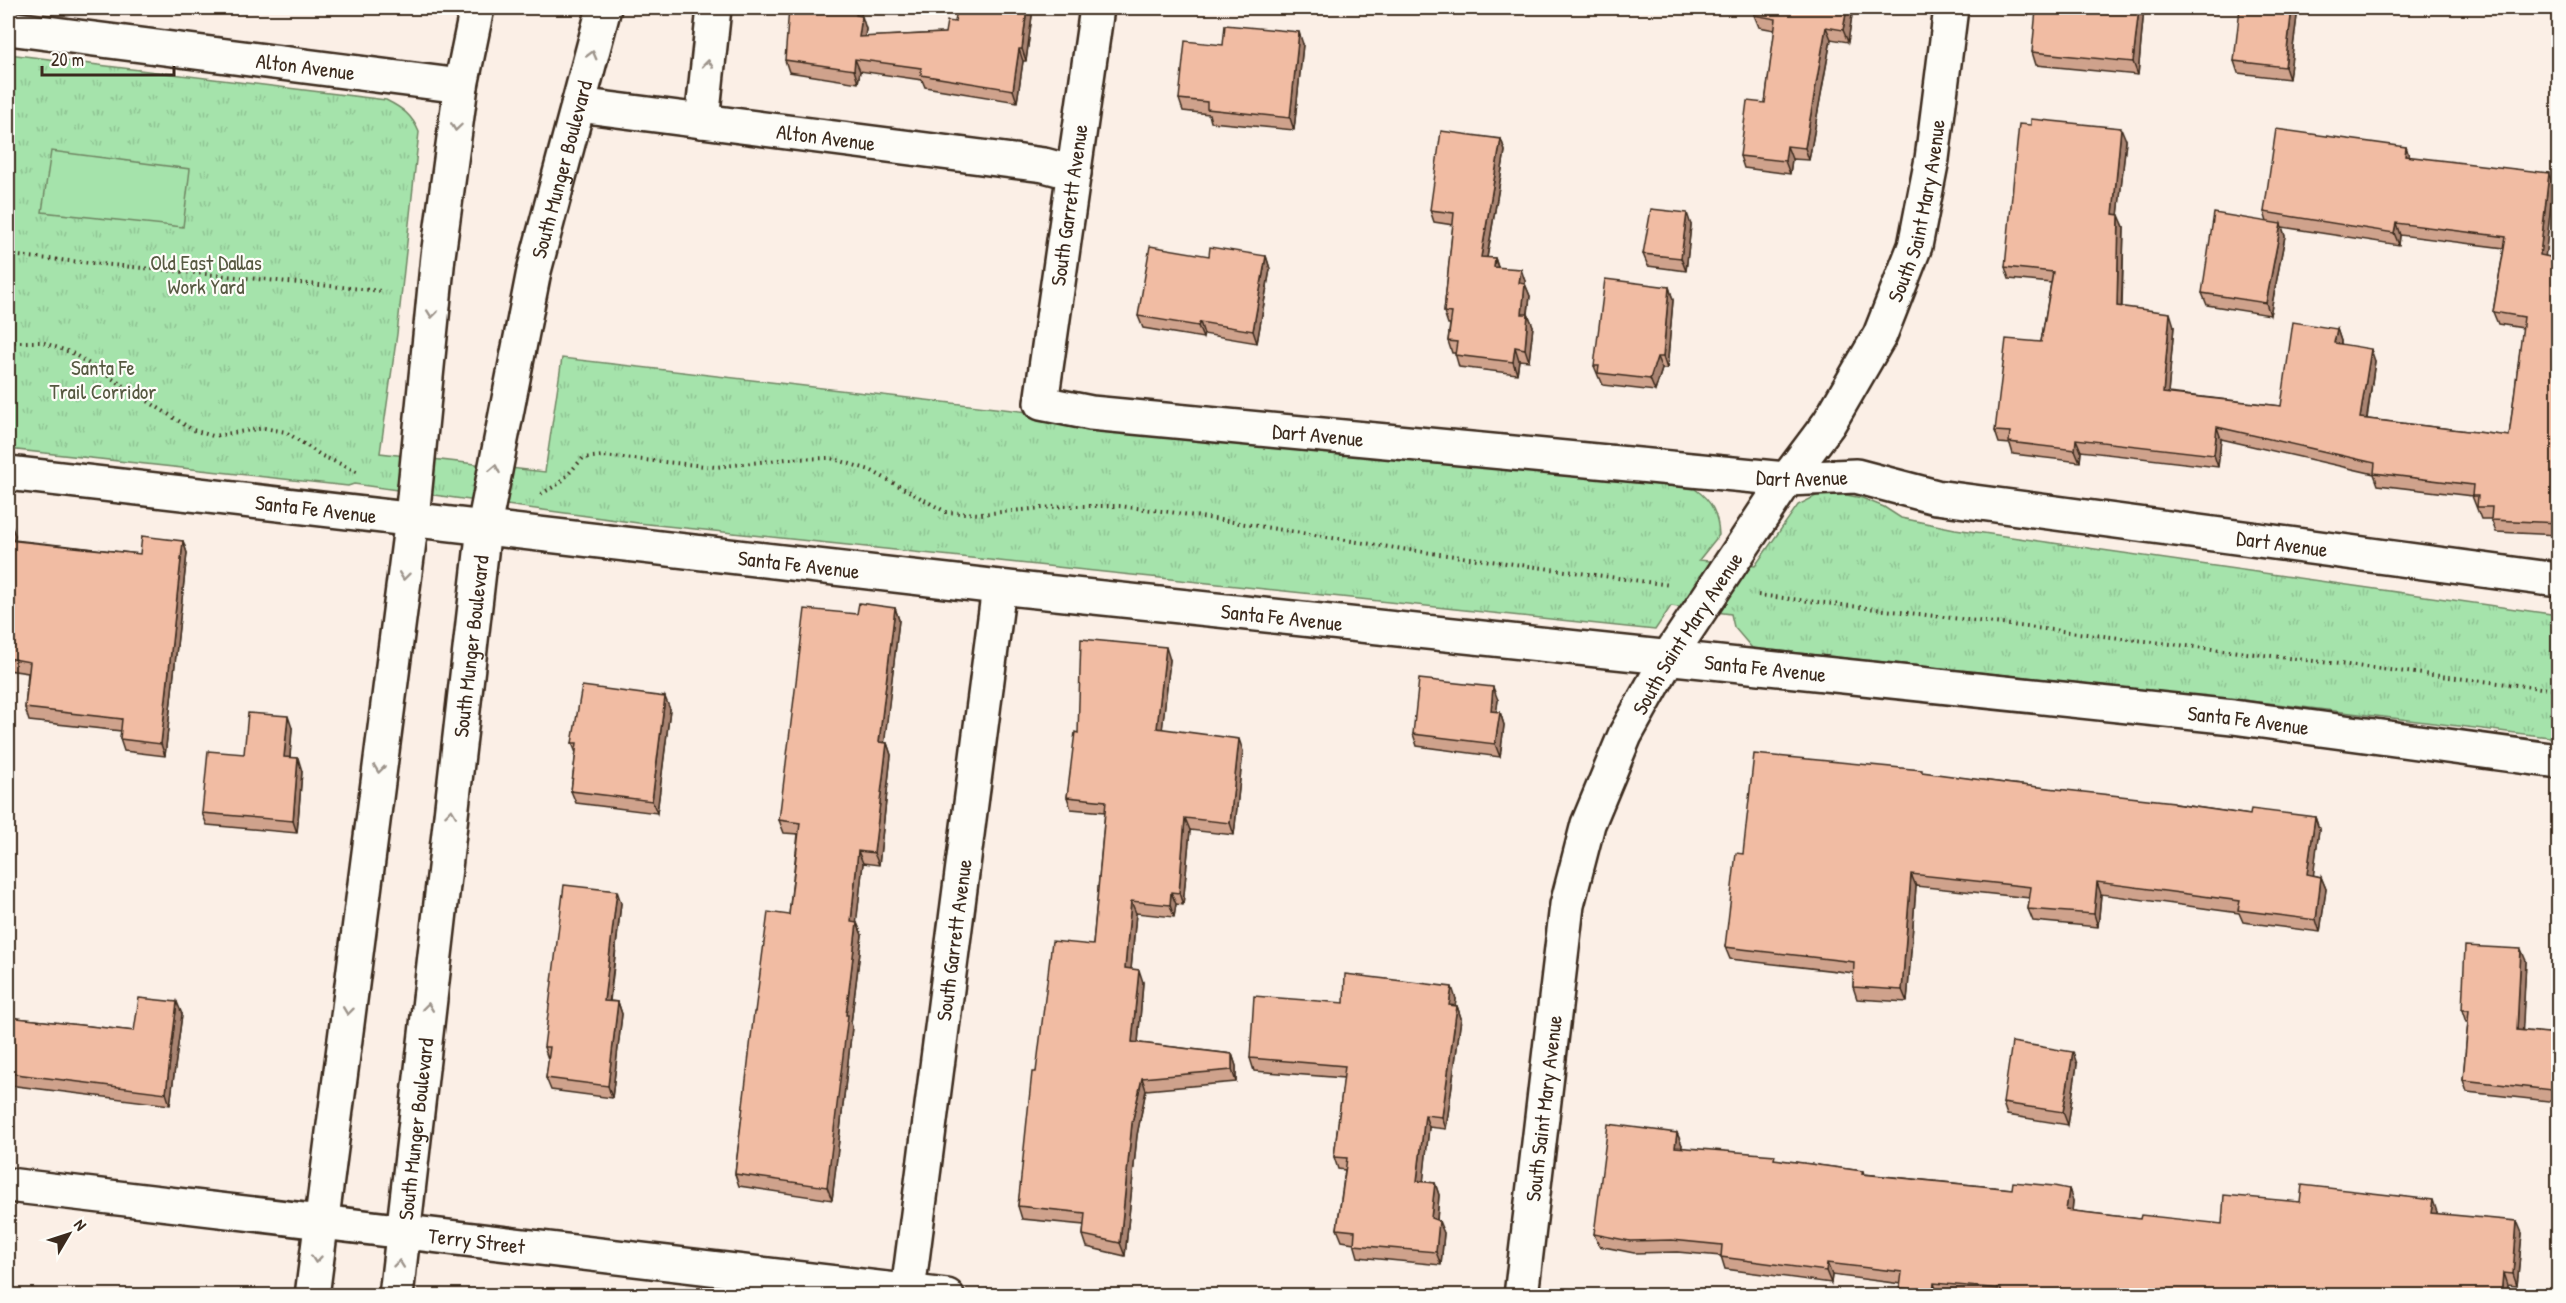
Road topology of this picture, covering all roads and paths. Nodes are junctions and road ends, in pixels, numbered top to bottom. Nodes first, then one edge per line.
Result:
1 (477, 8) edge
2 (604, 8) edge
3 (714, 8) edge
4 (1097, 8) edge
5 (1951, 8) edge
6 (8, 28) edge
7 (461, 86) junction
8 (578, 105) junction
9 (702, 121) junction
10 (1074, 173) junction
11 (8, 255) edge
12 (382, 291) dead end
13 (8, 342) edge
14 (1041, 403) joint
15 (361, 472) dead end
16 (8, 473) edge
17 (1787, 479) junction
18 (540, 496) dead end
19 (412, 518) junction
20 (484, 526) junction
21 (2559, 580) edge
22 (1674, 586) dead end
23 (999, 587) junction
24 (1752, 594) dead end
25 (1668, 658) junction
26 (2559, 690) edge
27 (2559, 761) edge
28 (8, 1185) edge
29 (320, 1222) junction
30 (403, 1232) junction
31 (908, 1291) junction
32 (312, 1296) edge
33 (396, 1296) edge
34 (947, 1296) edge
35 (1521, 1296) edge

1 - 7 street
8 -> 2 street, South Munger Boulevard
9 -> 3 street
4 - 10 street, South Garrett Avenue
5 - 17 street, South Saint Mary Avenue
6 - 7 street, Alton Avenue
7 -> 19 street
8 - 9 street, Alton Avenue
20 -> 8 street, South Munger Boulevard
9 - 10 street, Alton Avenue
10 - 14 street, South Garrett Avenue
11 - 12 path
13 - 15 path
14 - 17 street, Dart Avenue
16 - 19 street, Santa Fe Avenue
17 - 21 street, Dart Avenue
17 - 25 street, South Saint Mary Avenue
18 - 22 path
19 - 20 street, Santa Fe Avenue
19 -> 29 street
20 - 23 street, Santa Fe Avenue
30 -> 20 street, South Munger Boulevard
23 - 25 street, Santa Fe Avenue
23 - 31 street, South Garrett Avenue
24 - 26 path
25 - 27 street, Santa Fe Avenue
25 - 35 street, South Saint Mary Avenue
28 - 29 street, Terry Street
29 - 30 street, Terry Street
29 -> 32 street
30 - 31 street, Terry Street
33 -> 30 street, South Munger Boulevard
31 - 34 street, Terry Street

